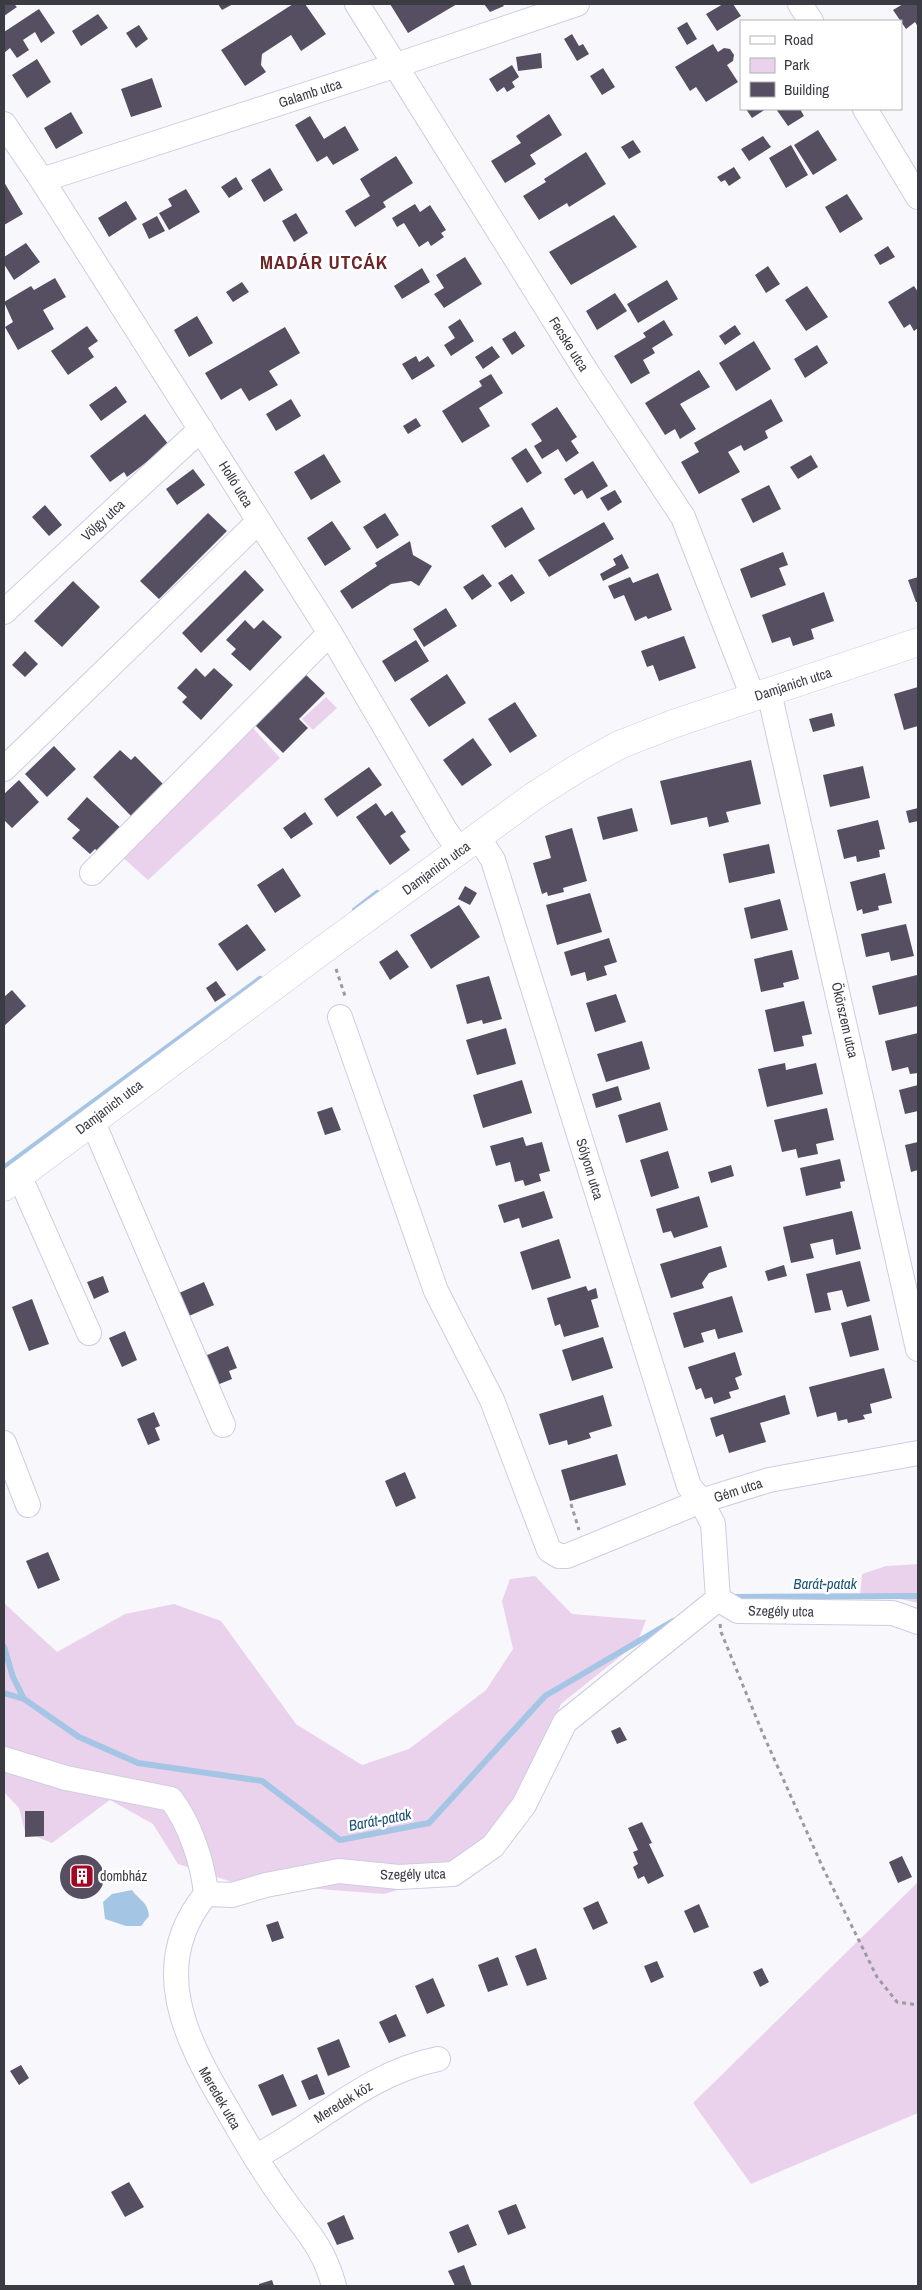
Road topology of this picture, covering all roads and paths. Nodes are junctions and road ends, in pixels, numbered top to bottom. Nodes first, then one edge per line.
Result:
1 (356, 4) edge
2 (577, 4) edge
3 (800, 4) edge
4 (810, 20) edge
5 (397, 65) junction
6 (865, 110) edge
7 (4, 124) edge
8 (42, 180) junction
9 (918, 197) edge
10 (202, 429) junction
11 (259, 521) junction
12 (4, 612) edge
13 (330, 633) junction
14 (918, 642) edge
15 (761, 694) junction
16 (4, 769) edge
17 (469, 844) junction
18 (92, 873) dead end
19 (324, 949) junction
20 (340, 1017) joint
21 (92, 1120) junction
22 (12, 1181) edge
23 (89, 1333) dead end
24 (918, 1350) edge
25 (223, 1425) dead end
26 (4, 1443) edge
27 (918, 1453) edge
28 (701, 1502) junction
29 (28, 1505) dead end
30 (718, 1599) junction
31 (918, 1622) edge
32 (4, 1759) edge
33 (206, 1894) junction
34 (918, 2005) edge
35 (438, 2059) dead end
36 (255, 2157) junction
37 (334, 2286) edge

1 - 5 street, Fecske utca
2 - 5 street, Galamb utca
3 - 4 street
5 - 8 street, Galamb utca
5 - 15 street, Fecske utca
6 - 9 street
7 - 8 street, Holló utca
8 - 10 street, Holló utca
10 - 11 street, Holló utca
10 - 12 street, Völgy utca
11 - 13 street, Holló utca
11 - 16 street
13 - 17 street, Holló utca
13 - 18 street
14 - 15 main road, Damjanich utca
15 - 17 main road, Damjanich utca
15 - 24 street, Ökörszem utca
17 - 19 main road, Damjanich utca
17 - 28 street, Sólyom utca
19 - 20 path
19 - 21 main road, Damjanich utca
20 - 28 street, Gém utca
21 - 22 main road, Damjanich utca
21 - 25 street
22 - 23 street
26 - 29 street
27 - 28 street, Gém utca
28 - 30 street, Sólyom utca
30 - 31 street, Szegély utca
30 - 33 street, Szegély utca
30 - 34 path
32 - 33 street
33 - 36 street, Meredek utca
35 - 36 street, Meredek köz
36 - 37 street, Meredek utca

